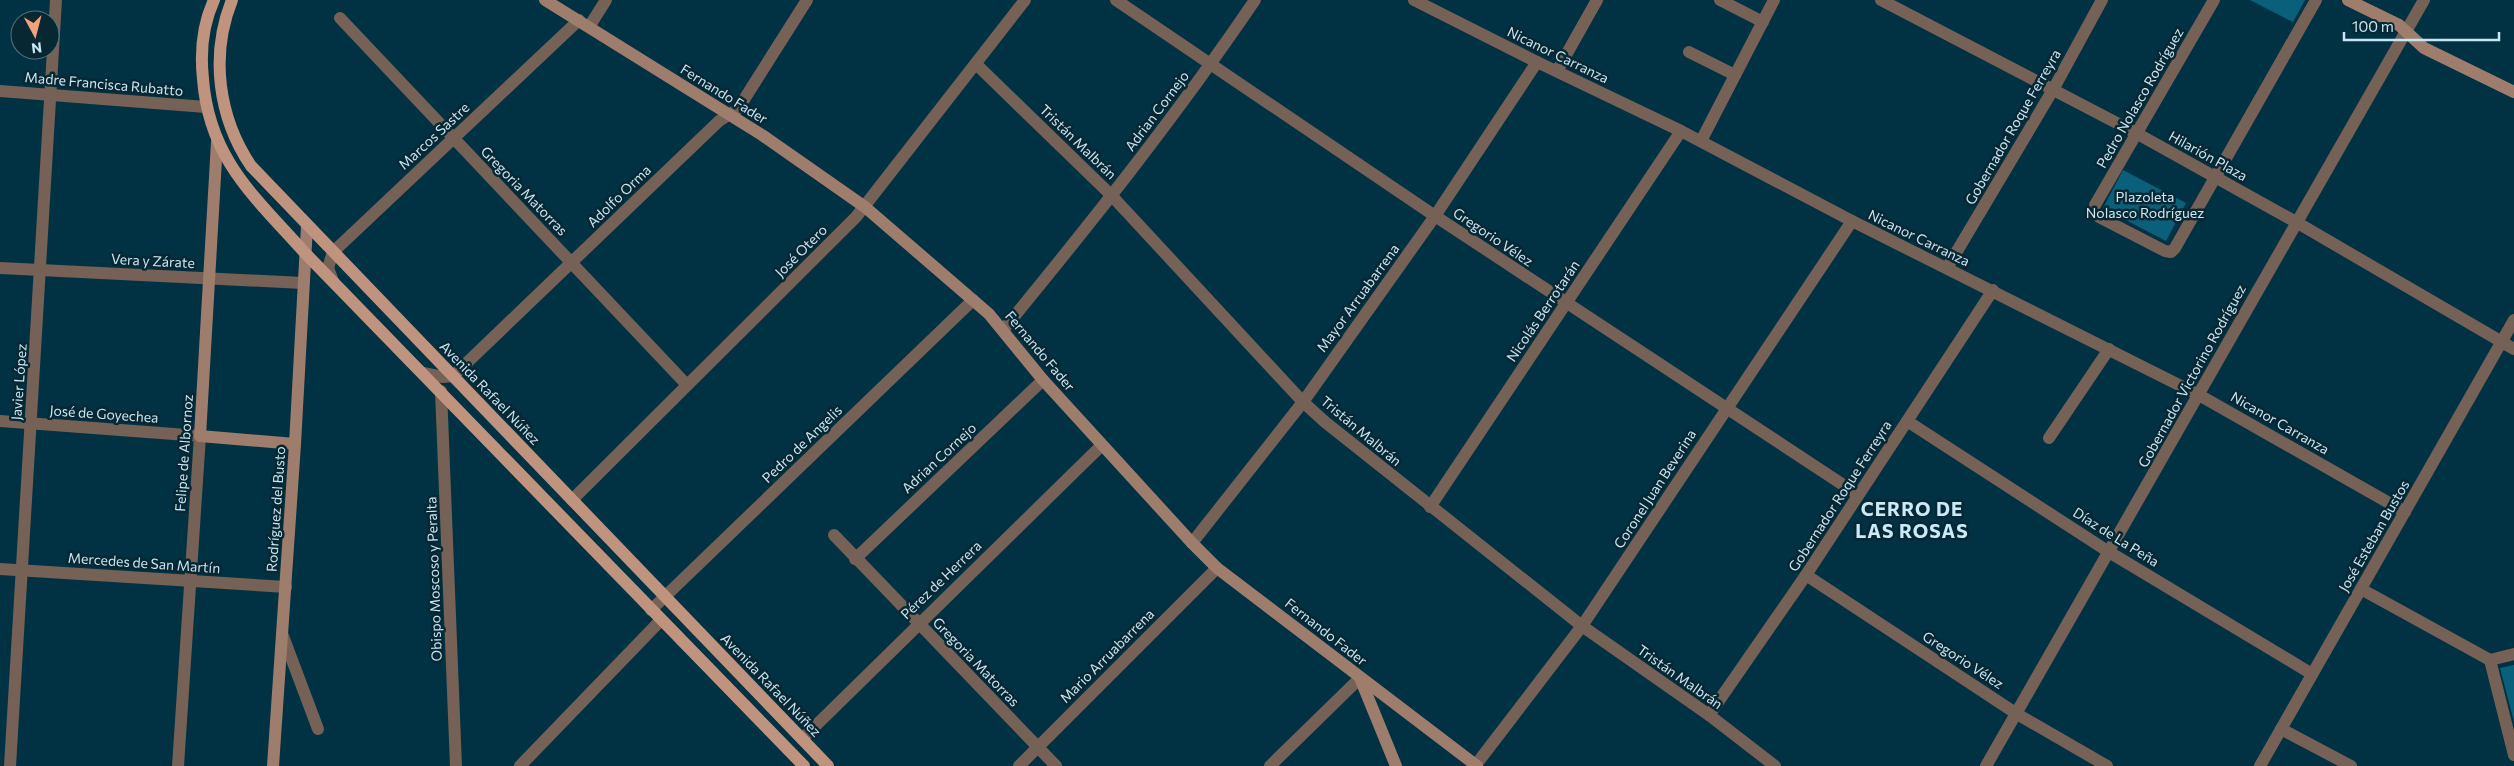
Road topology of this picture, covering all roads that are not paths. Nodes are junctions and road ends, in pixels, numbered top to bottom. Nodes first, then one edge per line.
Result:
1 (56, 0) edge
2 (214, 0) edge
3 (232, 0) edge
4 (545, 0) edge
5 (606, 0) edge
6 (807, 0) edge
7 (1025, 0) edge
8 (1116, 0) edge
9 (1255, 0) edge
10 (1415, 0) edge
11 (1597, 0) edge
12 (1720, 0) edge
13 (1774, 0) edge
14 (1881, 0) edge
15 (2214, 0) edge
16 (2316, 0) edge
17 (2348, 0) edge
18 (2424, 0) edge
19 (2100, 1) edge
20 (340, 18) dead end
21 (1763, 22) junction
22 (584, 23) junction
23 (2408, 32) junction
24 (1689, 52) dead end
25 (1537, 62) junction
26 (976, 64) junction
27 (1211, 65) junction
28 (1557, 72) junction
29 (1736, 75) junction
30 (2054, 88) junction
31 (0, 91) edge
32 (2514, 92) edge
33 (51, 94) junction
34 (206, 107) junction
35 (729, 114) junction
36 (1682, 131) junction
37 (2136, 133) junction
38 (454, 139) junction
39 (1701, 141) junction
40 (217, 142) junction
41 (2215, 177) junction
42 (1112, 196) junction
43 (865, 207) junction
44 (1435, 216) junction
45 (1852, 222) junction
46 (2296, 222) junction
47 (307, 226) junction
48 (333, 252) junction
49 (305, 253) junction
50 (572, 263) junction
51 (0, 268) edge
52 (1947, 268) junction
53 (41, 270) junction
54 (209, 280) junction
55 (333, 281) junction
56 (304, 283) junction
57 (1993, 290) junction
58 (973, 300) junction
59 (1566, 303) junction
60 (2514, 320) edge
61 (1003, 330) junction
62 (2501, 342) junction
63 (2109, 348) junction
64 (2514, 349) edge
65 (423, 373) junction
66 (453, 376) junction
67 (1044, 380) junction
68 (687, 385) junction
69 (441, 391) junction
70 (2200, 395) junction
71 (1303, 402) junction
72 (1726, 409) junction
73 (0, 421) edge
74 (1907, 421) junction
75 (31, 424) junction
76 (200, 436) junction
77 (2048, 438) dead end
78 (296, 444) junction
79 (1102, 445) junction
80 (1857, 494) junction
81 (572, 500) junction
82 (1430, 507) junction
83 (2405, 512) junction
84 (834, 535) dead end
85 (1192, 543) junction
86 (2109, 552) junction
87 (855, 559) junction
88 (1217, 568) junction
89 (0, 569) edge
90 (22, 570) junction
91 (1806, 575) junction
92 (190, 581) junction
93 (286, 587) junction
94 (2361, 589) junction
95 (666, 597) junction
96 (651, 610) junction
97 (661, 620) junction
98 (917, 624) junction
99 (1582, 626) junction
100 (283, 636) junction
101 (2514, 654) edge
102 (2490, 660) junction
103 (2312, 674) junction
104 (1360, 678) junction
105 (2017, 714) junction
106 (1709, 715) junction
107 (318, 729) dead end
108 (2281, 729) junction
109 (802, 739) junction
110 (1038, 747) junction
111 (2514, 755) edge
112 (798, 764) edge
113 (10, 766) edge
114 (178, 766) edge
115 (273, 766) edge
116 (456, 766) edge
117 (520, 766) edge
118 (828, 766) edge
119 (1018, 766) edge
120 (1056, 766) edge
121 (1270, 766) edge
122 (1396, 766) edge
123 (1476, 766) edge
124 (1775, 766) edge
125 (1986, 766) edge
126 (2107, 766) edge
127 (2260, 766) edge
128 (2351, 766) edge

1 - 33 street, Javier López
2 - 34 main road
3 - 47 main road, Avenida Rafael Núñez
4 - 22 main road, Fernando Fader
5 - 22 street, Marcos Sastre
6 - 35 street, Adolfo Orma
7 - 26 street, José Otero
8 - 27 street, Gregorio Vélez
9 - 27 street, Adrian Cornejo
10 - 25 street, Nicanor Carranza
11 - 28 street
12 - 21 street
13 - 21 street
14 - 30 street, Hilarión Plaza
15 - 37 street, Pedro Nolasco Rodríguez
16 - 41 street
17 - 23 main road
18 - 23 street, Gobernador Victorino Rodríguez
19 - 30 street, Gobernador Roque Ferreyra
20 - 38 street, Gregoria Matorras
21 - 29 street
22 - 35 main road, Fernando Fader
22 - 38 street, Marcos Sastre
23 - 32 main road
23 - 46 street, Gobernador Victorino Rodríguez
24 - 29 street
25 - 28 street, Nicanor Carranza
25 - 44 street, Mayor Arruabarrena
26 - 42 street, Tristán Malbrán
26 - 43 street, José Otero
27 - 42 street, Adrian Cornejo
27 - 44 street, Gregorio Vélez
28 - 36 street, Nicanor Carranza
29 - 39 street
30 - 37 street, Hilarión Plaza
30 - 52 street, Gobernador Roque Ferreyra
31 - 33 street, Madre Francisca Rubatto
33 - 34 street, Madre Francisca Rubatto
33 - 53 street, Javier López
34 - 40 main road
35 - 43 main road, Fernando Fader
35 - 50 street, Adolfo Orma
36 - 39 street, Nicanor Carranza
36 - 59 street, Nicolás Berrotarán
37 - 41 street, Hilarión Plaza
37 - 41 street, Pedro Nolasco Rodríguez
38 - 48 street, Marcos Sastre
38 - 50 street, Gregoria Matorras
39 - 45 street, Nicanor Carranza
40 - 49 main road
40 - 54 main road, Felipe de Albornoz
41 - 46 street, Hilarión Plaza
42 - 61 street, Adrian Cornejo
42 - 71 street, Tristán Malbrán
43 - 58 main road, Fernando Fader
43 - 68 street, José Otero
44 - 59 street, Gregorio Vélez
44 - 71 street, Mayor Arruabarrena
45 - 52 street, Nicanor Carranza
45 - 72 street, Coronel Juan Beverina
46 - 62 street, Hilarión Plaza
46 - 70 street, Gobernador Victorino Rodríguez
47 - 48 main road, Avenida Rafael Núñez
47 - 49 main road, Rodríguez del Busto
48 - 55 street
48 - 66 main road, Avenida Rafael Núñez
49 - 55 main road
49 - 56 main road, Rodríguez del Busto
50 - 66 street, Adolfo Orma
50 - 68 street, Gregoria Matorras
51 - 53 street, Vera y Zárate
52 - 57 street, Nicanor Carranza
53 - 54 street, Vera y Zárate
53 - 75 street, Javier López
54 - 56 street, Vera y Zárate
54 - 76 main road, Felipe de Albornoz
55 - 65 main road
56 - 78 main road, Rodríguez del Busto
57 - 63 street, Nicanor Carranza
57 - 74 street, Gobernador Roque Ferreyra
58 - 61 main road, Fernando Fader
58 - 95 street, Pedro de Angelis
59 - 72 street, Gregorio Vélez
59 - 82 street, Nicolás Berrotarán
60 - 62 street, José Esteban Bustos
61 - 67 main road, Fernando Fader
62 - 64 street, Hilarión Plaza
62 - 83 street, José Esteban Bustos
63 - 70 street, Nicanor Carranza
63 - 77 street
65 - 66 street
65 - 69 main road
66 - 81 main road, Avenida Rafael Núñez
67 - 79 main road, Fernando Fader
67 - 87 street, Adrian Cornejo
68 - 81 street, José Otero
69 - 96 main road
69 - 116 street, Obispo Moscoso y Peralta
70 - 83 street, Nicanor Carranza
70 - 86 street, Gobernador Victorino Rodríguez
71 - 82 street, Tristán Malbrán
71 - 85 street, Mayor Arruabarrena
72 - 80 street, Gregorio Vélez
72 - 99 street, Coronel Juan Beverina
73 - 75 street, José de Goyechea
74 - 80 street, Gobernador Roque Ferreyra
74 - 86 street, Díaz de La Peña
75 - 76 street, José de Goyechea
75 - 90 street, Javier López
76 - 78 main road, José de Goyechea
76 - 92 street, Felipe de Albornoz
78 - 93 main road, Rodríguez del Busto
79 - 85 main road, Fernando Fader
79 - 98 street, Pérez de Herrera
80 - 91 street, Gobernador Roque Ferreyra
81 - 95 main road, Avenida Rafael Núñez
82 - 99 street, Tristán Malbrán
83 - 94 street, José Esteban Bustos
84 - 87 street, Gregoria Matorras
85 - 88 main road, Fernando Fader
86 - 103 street, Díaz de La Peña
86 - 105 street, Gobernador Victorino Rodríguez
87 - 98 street, Gregoria Matorras
88 - 104 main road, Fernando Fader
88 - 110 street, Mario Arruabarrena
89 - 90 street, Mercedes de San Martín
90 - 92 street, Mercedes de San Martín
90 - 113 street, Javier López
91 - 105 street, Gregorio Vélez
91 - 106 street, Gobernador Roque Ferreyra
92 - 93 street, Mercedes de San Martín
92 - 114 street, Felipe de Albornoz
93 - 100 main road, Rodríguez del Busto
94 - 102 street
94 - 103 street, José Esteban Bustos
95 - 96 street, Pedro de Angelis
95 - 109 main road, Avenida Rafael Núñez
96 - 97 main road
97 - 112 main road
97 - 117 street
98 - 109 street, Pérez de Herrera
98 - 110 street, Gregoria Matorras
99 - 106 street, Tristán Malbrán
99 - 123 street, Coronel Juan Beverina
100 - 107 street
100 - 115 main road, Rodríguez del Busto
101 - 102 street
102 - 111 street
103 - 108 street, José Esteban Bustos
104 - 121 street
104 - 122 main road
104 - 123 main road, Fernando Fader
105 - 125 street, Gobernador Victorino Rodríguez
105 - 126 street, Gregorio Vélez
106 - 124 street, Tristán Malbrán
108 - 127 street, José Esteban Bustos
108 - 128 street
109 - 118 main road, Avenida Rafael Núñez
110 - 119 street, Mario Arruabarrena
110 - 120 street, Gregoria Matorras

